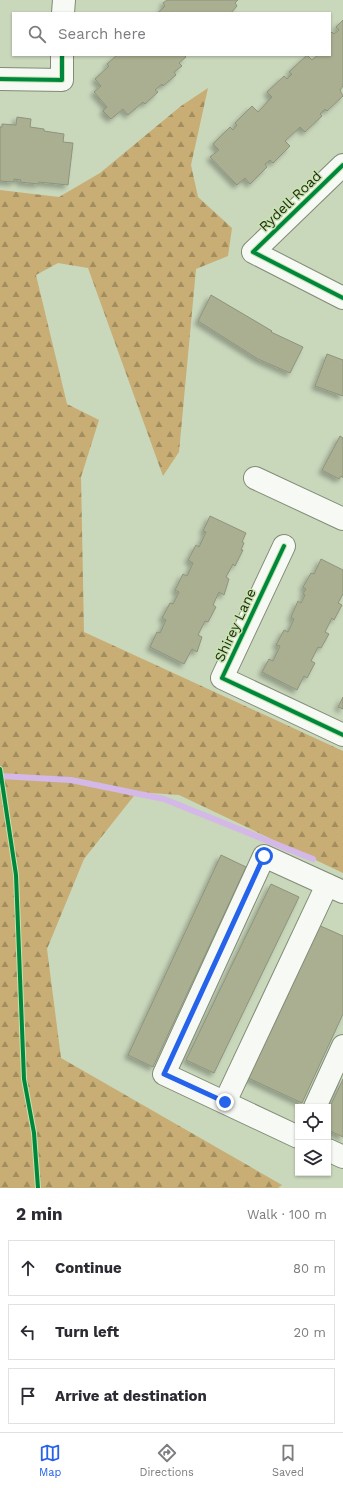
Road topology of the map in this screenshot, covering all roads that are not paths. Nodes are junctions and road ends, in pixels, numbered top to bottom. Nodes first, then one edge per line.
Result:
1 (64, 0) edge
2 (63, 12) edge
3 (62, 56) edge
4 (0, 79) edge
5 (343, 166) edge
6 (343, 298) edge
7 (255, 478) dead end
8 (343, 518) edge
9 (284, 546) dead end
10 (343, 735) edge
11 (335, 889) edge
12 (343, 1046) edge
13 (225, 1102) junction
14 (315, 1104) edge
15 (295, 1135) edge
16 (331, 1151) edge
17 (343, 1157) edge

1 - 2 street
3 - 4 street
5 - 6 street, Rydell Road
7 - 8 street
9 - 10 street, Shirey Lane
11 - 13 street
11 - 13 street
12 - 14 street
13 - 15 street
16 - 17 street

